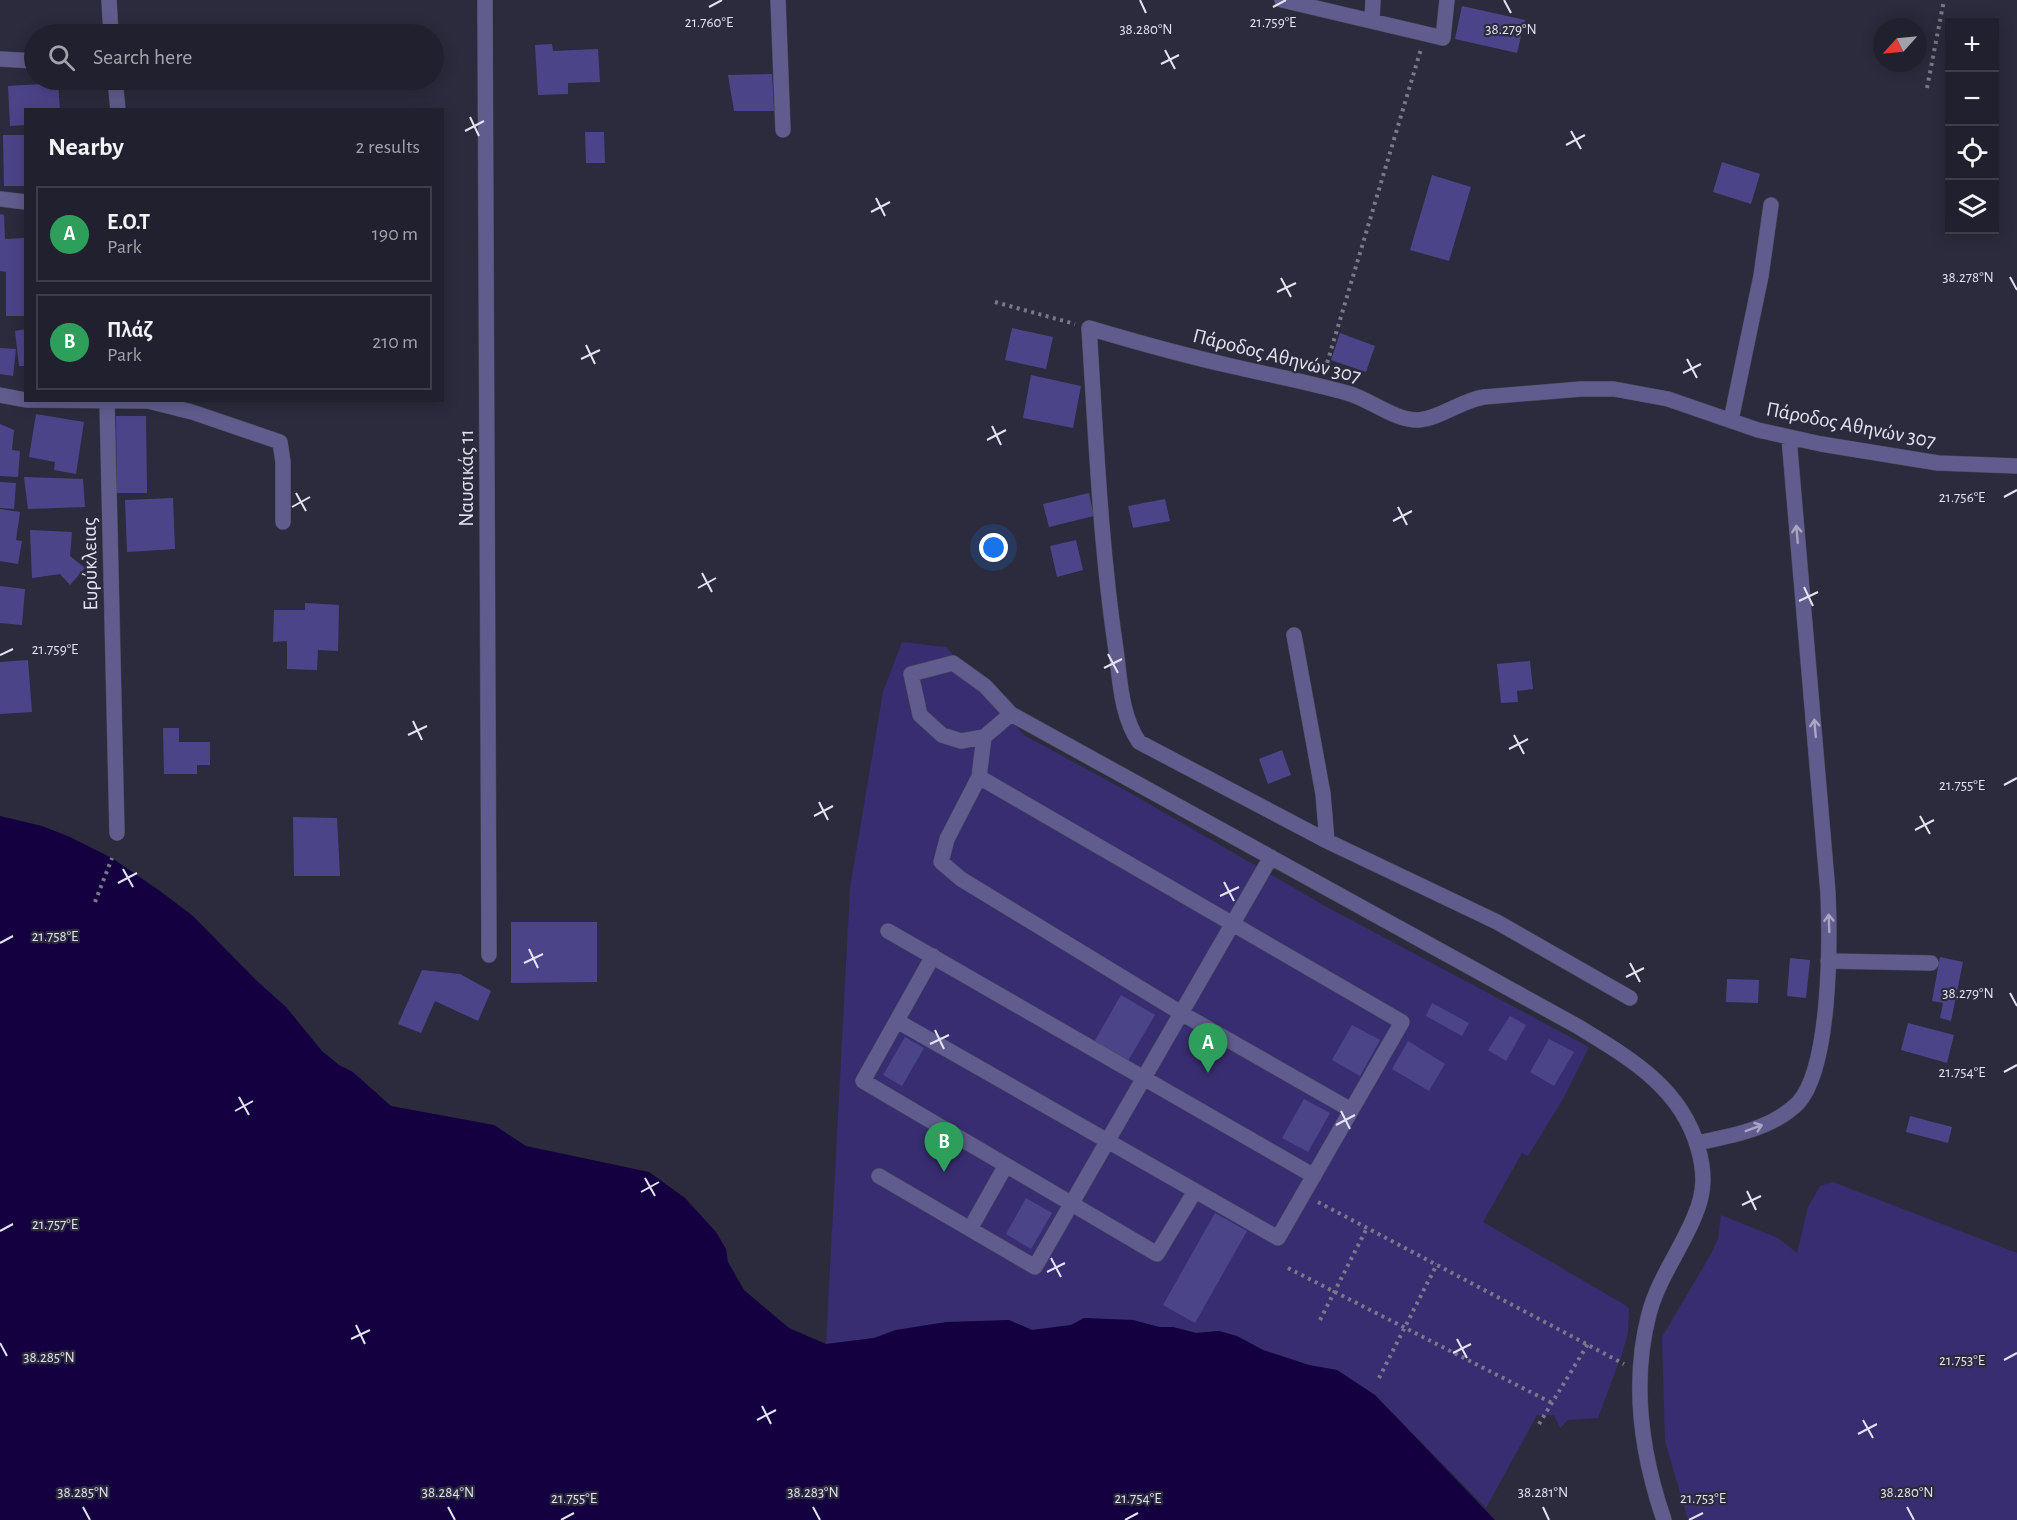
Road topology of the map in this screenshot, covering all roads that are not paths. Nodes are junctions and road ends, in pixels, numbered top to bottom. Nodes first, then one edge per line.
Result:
1 (109, 0) edge
2 (485, 0) edge
3 (778, 0) edge
4 (1282, 0) edge
5 (1373, 0) edge
6 (1447, 0) edge
7 (1372, 21) junction
8 (110, 24) edge
9 (0, 59) edge
10 (24, 60) edge
11 (116, 90) edge
12 (118, 108) edge
13 (783, 130) dead end
14 (0, 200) edge
15 (24, 201) edge
16 (1771, 205) dead end
17 (0, 395) edge
18 (24, 400) edge
19 (107, 402) edge
20 (152, 402) edge
21 (1731, 420) junction
22 (1789, 438) junction
23 (2017, 466) edge
24 (283, 522) dead end
25 (1294, 635) dead end
26 (1011, 714) junction
27 (984, 737) junction
28 (979, 777) junction
29 (117, 833) dead end
30 (1327, 841) junction
31 (1271, 857) junction
32 (1232, 924) junction
33 (888, 931) dead end
34 (489, 955) dead end
35 (933, 957) junction
36 (1828, 961) junction
37 (1931, 963) dead end
38 (1630, 998) dead end
39 (1181, 1013) junction
40 (897, 1021) junction
41 (1144, 1078) junction
42 (1351, 1110) junction
43 (1107, 1141) junction
44 (1697, 1143) junction
45 (1006, 1165) junction
46 (879, 1176) dead end
47 (1314, 1176) junction
48 (1195, 1191) junction
49 (1071, 1204) junction
50 (970, 1229) junction
51 (1664, 1520) edge

1 - 8 street
2 - 34 street, Ναυσικάς 11
3 - 13 street
4 - 7 street
5 - 7 street
6 - 7 street
9 - 10 street
11 - 12 street
14 - 15 street
16 - 21 street
17 - 18 street
19 - 29 street, Ευρύκλειας
20 - 24 street
21 - 22 street, Πάροδος Αθηνών 307
21 - 30 street, Πάροδος Αθηνών 307
22 - 23 street, Πάροδος Αθηνών 307
36 -> 22 street
25 - 30 street
26 - 27 street
26 - 27 street
26 - 31 street
27 - 28 street
28 - 32 street
28 - 39 street
30 - 38 street
31 - 32 street
31 - 44 street
32 - 39 street
32 - 42 street
33 - 35 street
35 - 40 street
35 - 41 street
36 - 37 street
44 -> 36 street
39 - 41 street
39 - 42 street
40 - 43 street
40 - 45 street
41 - 43 street
41 - 47 street
42 - 47 street
43 - 48 street
43 - 49 street
44 - 51 street
45 - 49 street
45 - 50 street
46 - 50 street
47 - 48 street
48 - 49 street
49 - 50 street

